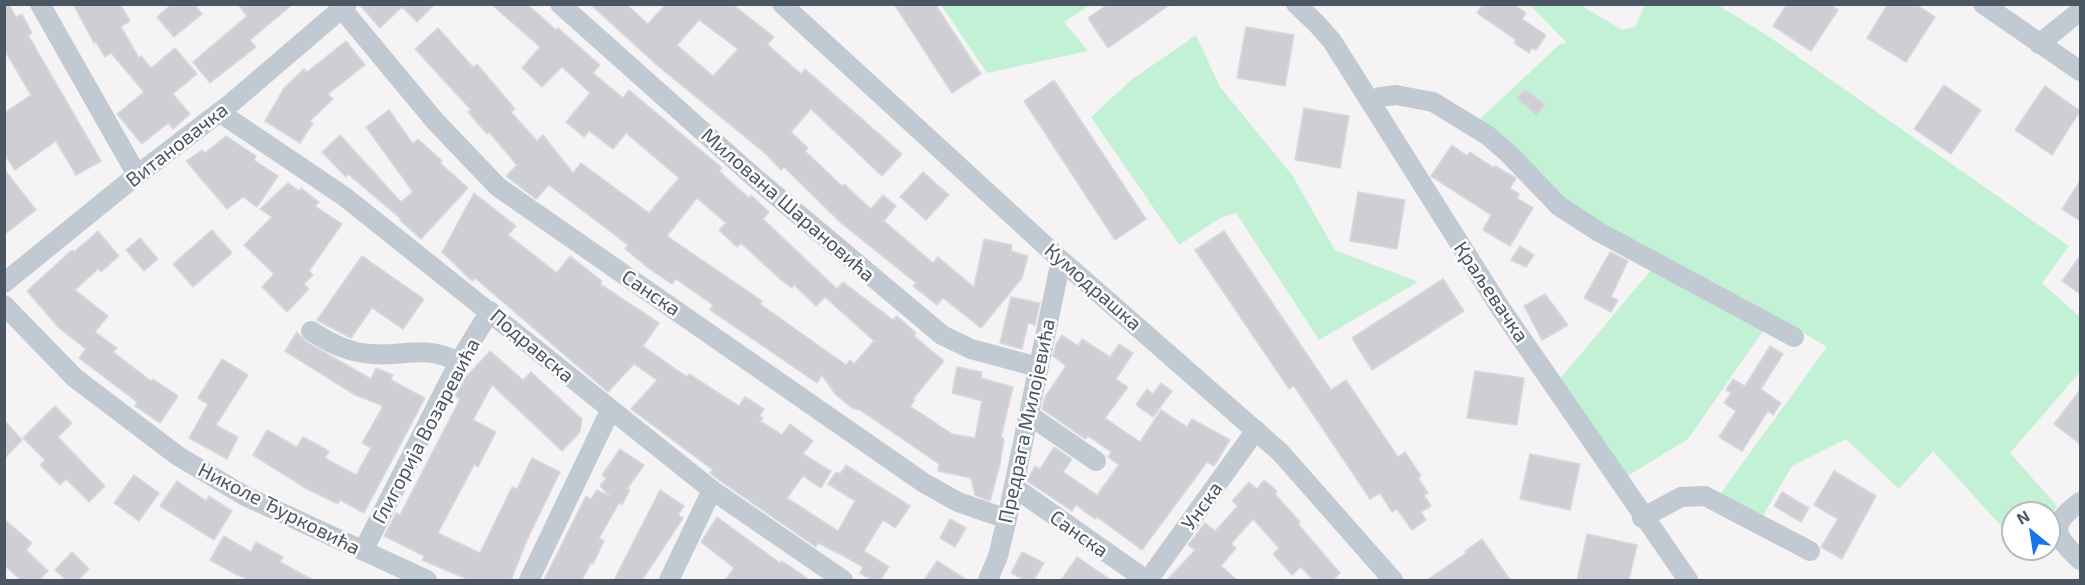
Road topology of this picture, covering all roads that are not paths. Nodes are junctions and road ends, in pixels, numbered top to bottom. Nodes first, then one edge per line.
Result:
1 (40, 4) edge
2 (560, 4) edge
3 (782, 4) edge
4 (1296, 4) edge
5 (1983, 4) edge
6 (344, 7) edge
7 (2080, 11) edge
8 (2039, 44) junction
9 (2080, 71) edge
10 (1371, 102) junction
11 (219, 112) junction
12 (137, 175) junction
13 (1061, 260) junction
14 (4, 283) edge
15 (4, 305) edge
16 (490, 311) junction
17 (311, 331) dead end
18 (1794, 337) dead end
19 (459, 362) junction
20 (1038, 367) junction
21 (610, 411) junction
22 (1029, 415) junction
23 (1256, 430) junction
24 (1096, 461) dead end
25 (1014, 488) junction
26 (712, 490) junction
27 (2080, 502) edge
28 (1642, 518) junction
29 (1007, 519) junction
30 (363, 551) junction
31 (1810, 551) dead end
32 (2080, 560) edge
33 (427, 580) edge
34 (529, 580) edge
35 (669, 580) edge
36 (843, 580) edge
37 (988, 580) edge
38 (1147, 580) edge
39 (1394, 580) edge
40 (1688, 580) edge

1 - 12 street
2 - 20 street, Милована Шарановића
3 - 13 street, Кумодрашка
4 - 10 street, Краљевачка
5 - 8 street
6 - 11 street, Витановачка
6 - 29 street, Санска
7 - 8 street
8 - 9 street
10 - 18 street
10 - 28 street, Краљевачка
11 - 12 street, Витановачка
11 - 16 street, Подравска
12 - 14 street, Витановачка
13 - 20 street, Предрага Милојевића
13 - 23 street, Кумодрашка
15 - 30 street, Николе Ђурковића
16 - 19 street, Глигорија Возаревића
16 - 21 street, Подравска
17 - 19 street
19 - 30 street, Глигорија Возаревића
20 - 22 street, Предрага Милојевића
21 - 26 street, Подравска
21 - 34 street
22 - 24 street
22 - 25 street, Предрага Милојевића
23 - 38 street, Унска
23 - 39 street, Кумодрашка
25 - 29 street, Предрага Милојевића
25 - 38 street, Санска
26 - 35 street
26 - 36 street, Подравска
27 - 32 street
28 - 31 street
28 - 40 street, Краљевачка
29 - 37 street, Предрага Милојевића
30 - 33 street, Николе Ђурковића

